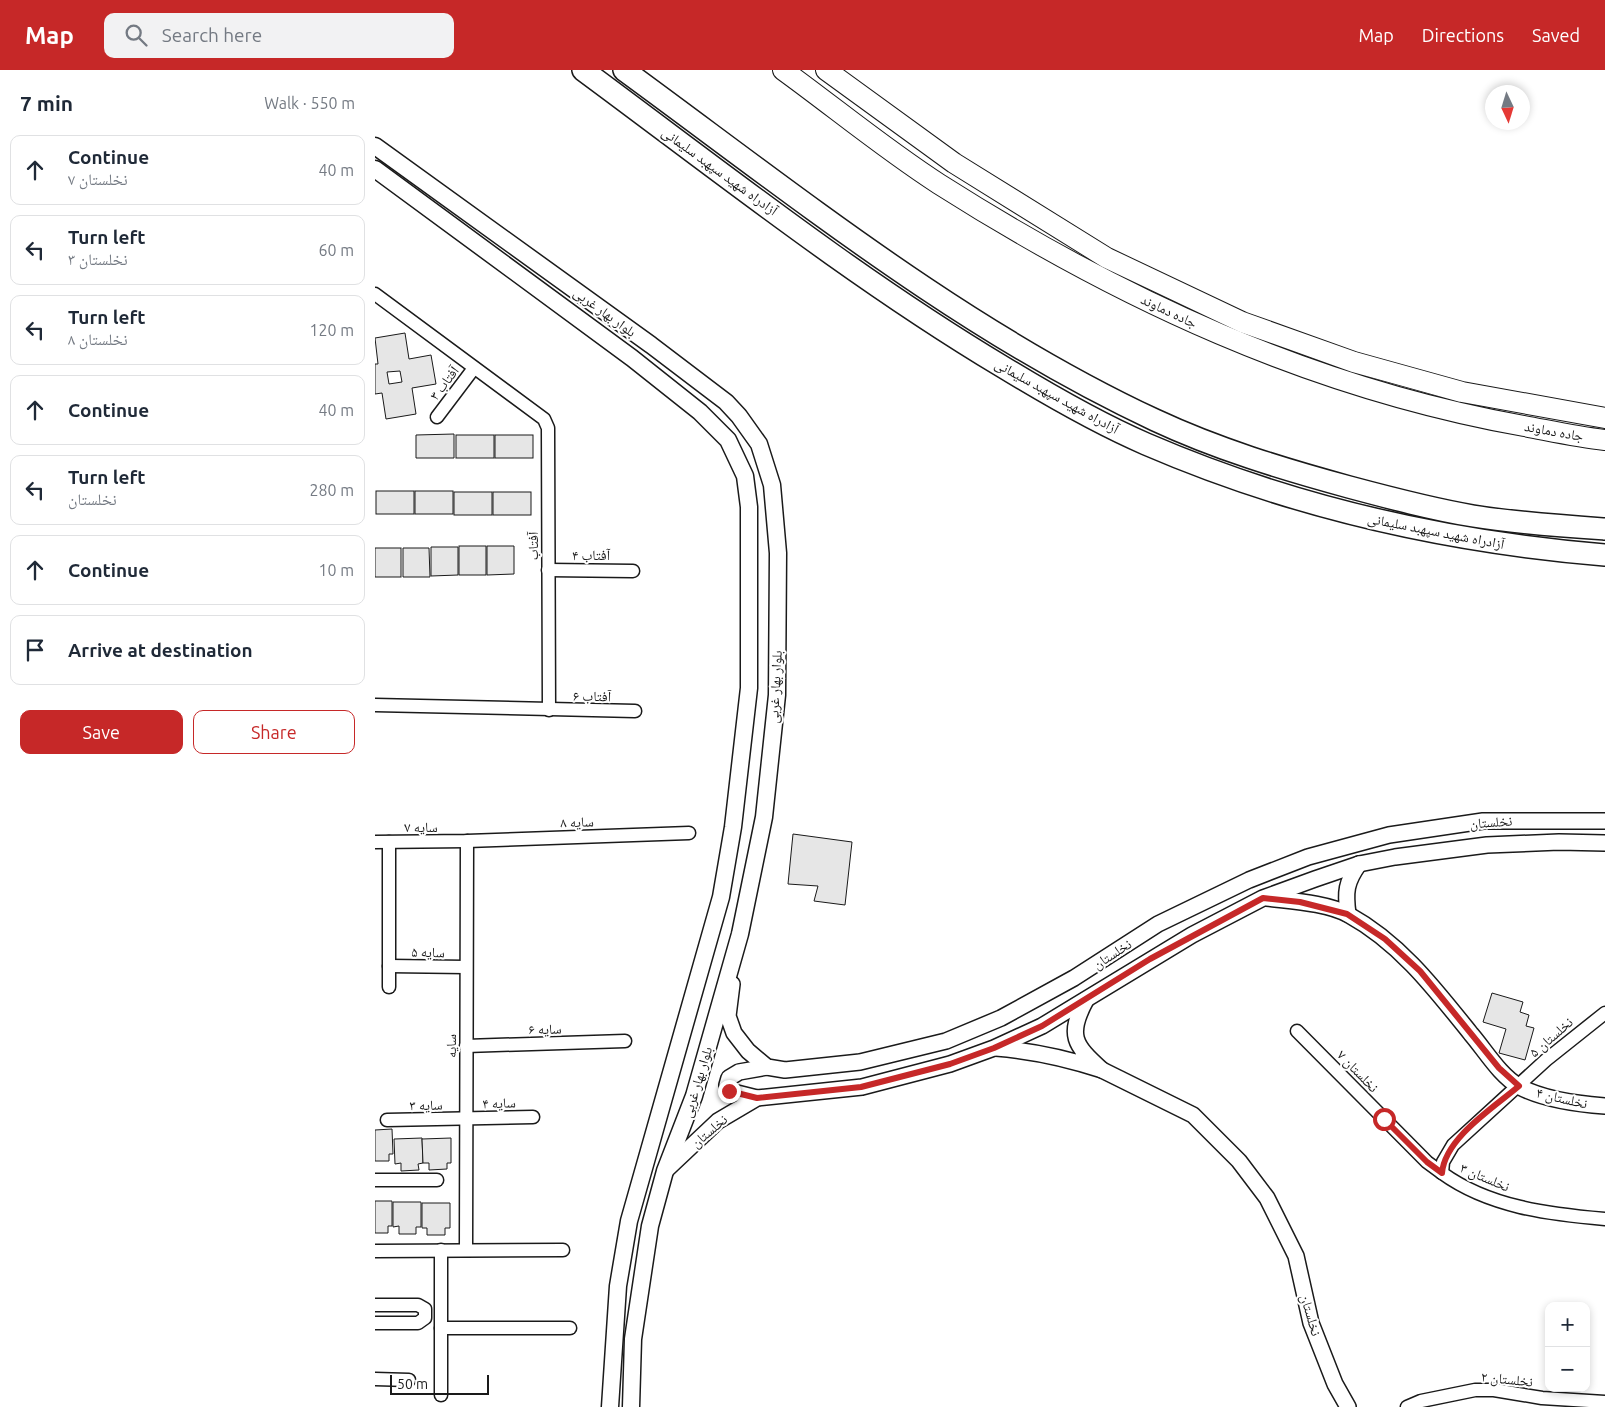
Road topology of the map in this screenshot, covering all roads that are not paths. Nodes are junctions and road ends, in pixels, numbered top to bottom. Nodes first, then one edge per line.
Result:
1 (583, 70) edge
2 (624, 70) edge
3 (783, 70) edge
4 (826, 70) edge
5 (375, 146) edge
6 (375, 169) edge
7 (375, 294) edge
8 (474, 368) junction
9 (437, 417) dead end
10 (1605, 418) edge
11 (1605, 440) edge
12 (1605, 529) edge
13 (1605, 555) edge
14 (548, 570) junction
15 (633, 571) dead end
16 (375, 705) edge
17 (549, 710) junction
18 (635, 711) dead end
19 (1605, 821) edge
20 (689, 833) dead end
21 (467, 841) junction
22 (375, 842) edge
23 (389, 842) junction
24 (1605, 843) edge
25 (1359, 864) junction
26 (1263, 898) junction
27 (1347, 914) junction
28 (740, 934) junction
29 (389, 966) junction
30 (466, 967) junction
31 (389, 987) dead end
32 (1087, 999) junction
33 (1605, 1013) edge
34 (1297, 1031) dead end
35 (625, 1042) dead end
36 (466, 1046) junction
37 (994, 1048) junction
38 (767, 1067) junction
39 (1102, 1070) junction
40 (1519, 1086) junction
41 (757, 1098) junction
42 (1605, 1106) edge
43 (533, 1117) dead end
44 (466, 1119) junction
45 (387, 1120) dead end
46 (665, 1172) junction
47 (1442, 1173) junction
48 (375, 1180) edge
49 (437, 1180) dead end
50 (1605, 1219) edge
51 (375, 1250) edge
52 (441, 1250) junction
53 (466, 1250) junction
54 (563, 1250) dead end
55 (375, 1306) edge
56 (375, 1323) edge
57 (441, 1328) junction
58 (569, 1328) dead end
59 (375, 1379) edge
60 (409, 1380) dead end
61 (441, 1395) dead end
62 (1605, 1402) edge
63 (631, 1404) edge
64 (609, 1405) edge
65 (1348, 1407) edge
66 (1407, 1407) edge

1 - 13 highway, آزادراه شهید سپهبد سلیمانی
2 - 12 highway, آزادراه شهید سپهبد سلیمانی
3 - 11 highway, جاده دماوند
4 - 10 highway, جاده دماوند
5 - 28 main road, بلوار بهار غربی
6 - 64 main road, بلوار بهار غربی
7 - 8 street, آفتاب
8 - 9 street, آفتاب ۳
8 - 14 street, آفتاب
14 - 15 street, آفتاب ۴
14 - 17 street, آفتاب
16 - 17 street
17 - 18 street, آفتاب ۶
19 - 38 street, نخلستان
20 - 21 street, سایه ۸
21 - 23 street, سایه ۷
21 - 30 street, سایه
22 - 23 street, سایه ۷
23 - 29 street
24 - 25 street, نخلستان
25 - 26 street, نخلستان
25 - 27 street
26 - 27 street
26 - 32 street, نخلستان
27 - 40 street
28 - 38 street
28 - 46 main road, بلوار بهار غربی
29 - 30 street, سایه ۵
29 - 31 street
30 - 36 street, سایه
32 - 37 street, نخلستان
32 - 39 street
33 - 40 street, نخلستان ۵
34 - 47 street, نخلستان ۷
35 - 36 street, سایه ۶
36 - 44 street, سایه
37 - 39 street
37 - 41 street, نخلستان
38 - 41 street, نخلستان
39 - 65 street, نخلستان
40 - 42 street, نخلستان ۴
40 - 47 street, نخلستان ۳
41 - 46 street, نخلستان
43 - 44 street, سایه ۴
44 - 45 street, سایه ۳
44 - 53 street, سایه
46 - 63 main road, بلوار بهار غربی
47 - 50 street, نخلستان ۳
48 - 49 street
51 - 52 street
52 - 53 street
52 - 57 street
53 - 54 street
55 - 56 street
57 - 58 street
57 - 61 street
59 - 60 street
62 - 66 street, نخلستان ۲

